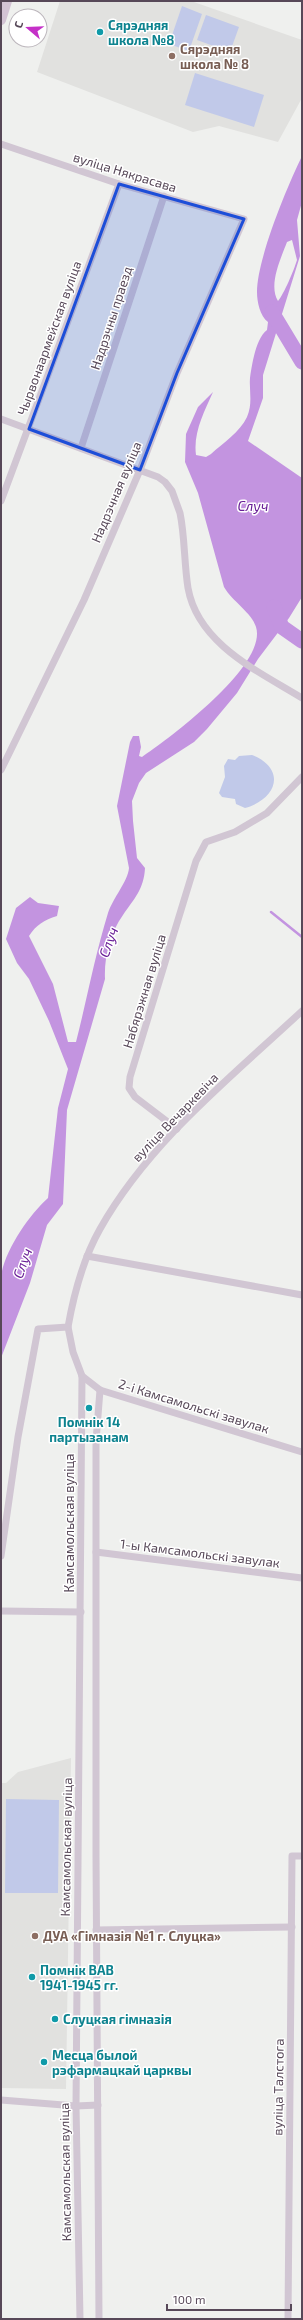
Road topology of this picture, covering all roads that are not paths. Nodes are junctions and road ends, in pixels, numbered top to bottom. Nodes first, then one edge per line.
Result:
1 (7, 1) edge
2 (1, 20) edge
3 (1, 144) edge
4 (119, 184) junction
5 (164, 196) junction
6 (244, 219) joint
7 (1, 419) edge
8 (29, 429) junction
9 (81, 448) junction
10 (140, 470) junction
11 (1, 501) edge
12 (302, 698) edge
13 (1, 770) edge
14 (302, 776) edge
15 (302, 1011) edge
16 (177, 1129) junction
17 (87, 1256) junction
18 (302, 1295) edge
19 (68, 1327) junction
20 (82, 1376) junction
21 (100, 1390) junction
22 (302, 1452) edge
23 (96, 1552) junction
24 (1, 1556) edge
25 (302, 1578) edge
26 (1, 1611) edge
27 (81, 1612) junction
28 (302, 1856) edge
29 (292, 1927) junction
30 (96, 1930) junction
31 (1, 2100) edge
32 (98, 2105) junction
33 (76, 2106) junction
34 (80, 2319) edge
35 (99, 2319) edge
36 (288, 2319) edge

1 - 2 main road
3 - 4 street, вуліца Някрасава
4 - 5 street, вуліца Някрасава
4 - 8 street, Чырвонаармейская вуліца
5 - 6 street, вуліца Някрасава
5 - 9 street, Надрэчны праезд
6 - 10 street, Надрэчная вуліца
7 - 8 street
8 - 9 street
8 - 11 street, Чырвонаармейская вуліца
9 - 10 street
10 - 12 street
10 - 13 street, Надрэчная вуліца
14 - 16 street, Набярэжная вуліца
15 - 16 street, вуліца Вечаркевіча
16 - 17 street, вуліца Вечаркевіча
17 - 18 street
17 - 19 street, вуліца Вечаркевіча
19 - 20 street
19 - 24 street
20 - 21 street, 2-і Камсамольскі завулак
20 - 27 street, Камсамольская вуліца
21 - 22 street, 2-і Камсамольскі завулак
21 - 23 street, Камсамольская вуліца
23 - 25 street, 1-ы Камсамольскі завулак
23 - 30 street, Камсамольская вуліца
26 - 27 street
27 - 33 street, Камсамольская вуліца
28 - 29 street, вуліца Талстога
29 - 30 street
29 - 36 street, вуліца Талстога
30 - 32 street, Камсамольская вуліца
31 - 33 street
32 - 33 street
32 - 35 street, Камсамольская вуліца
33 - 34 street, Камсамольская вуліца

